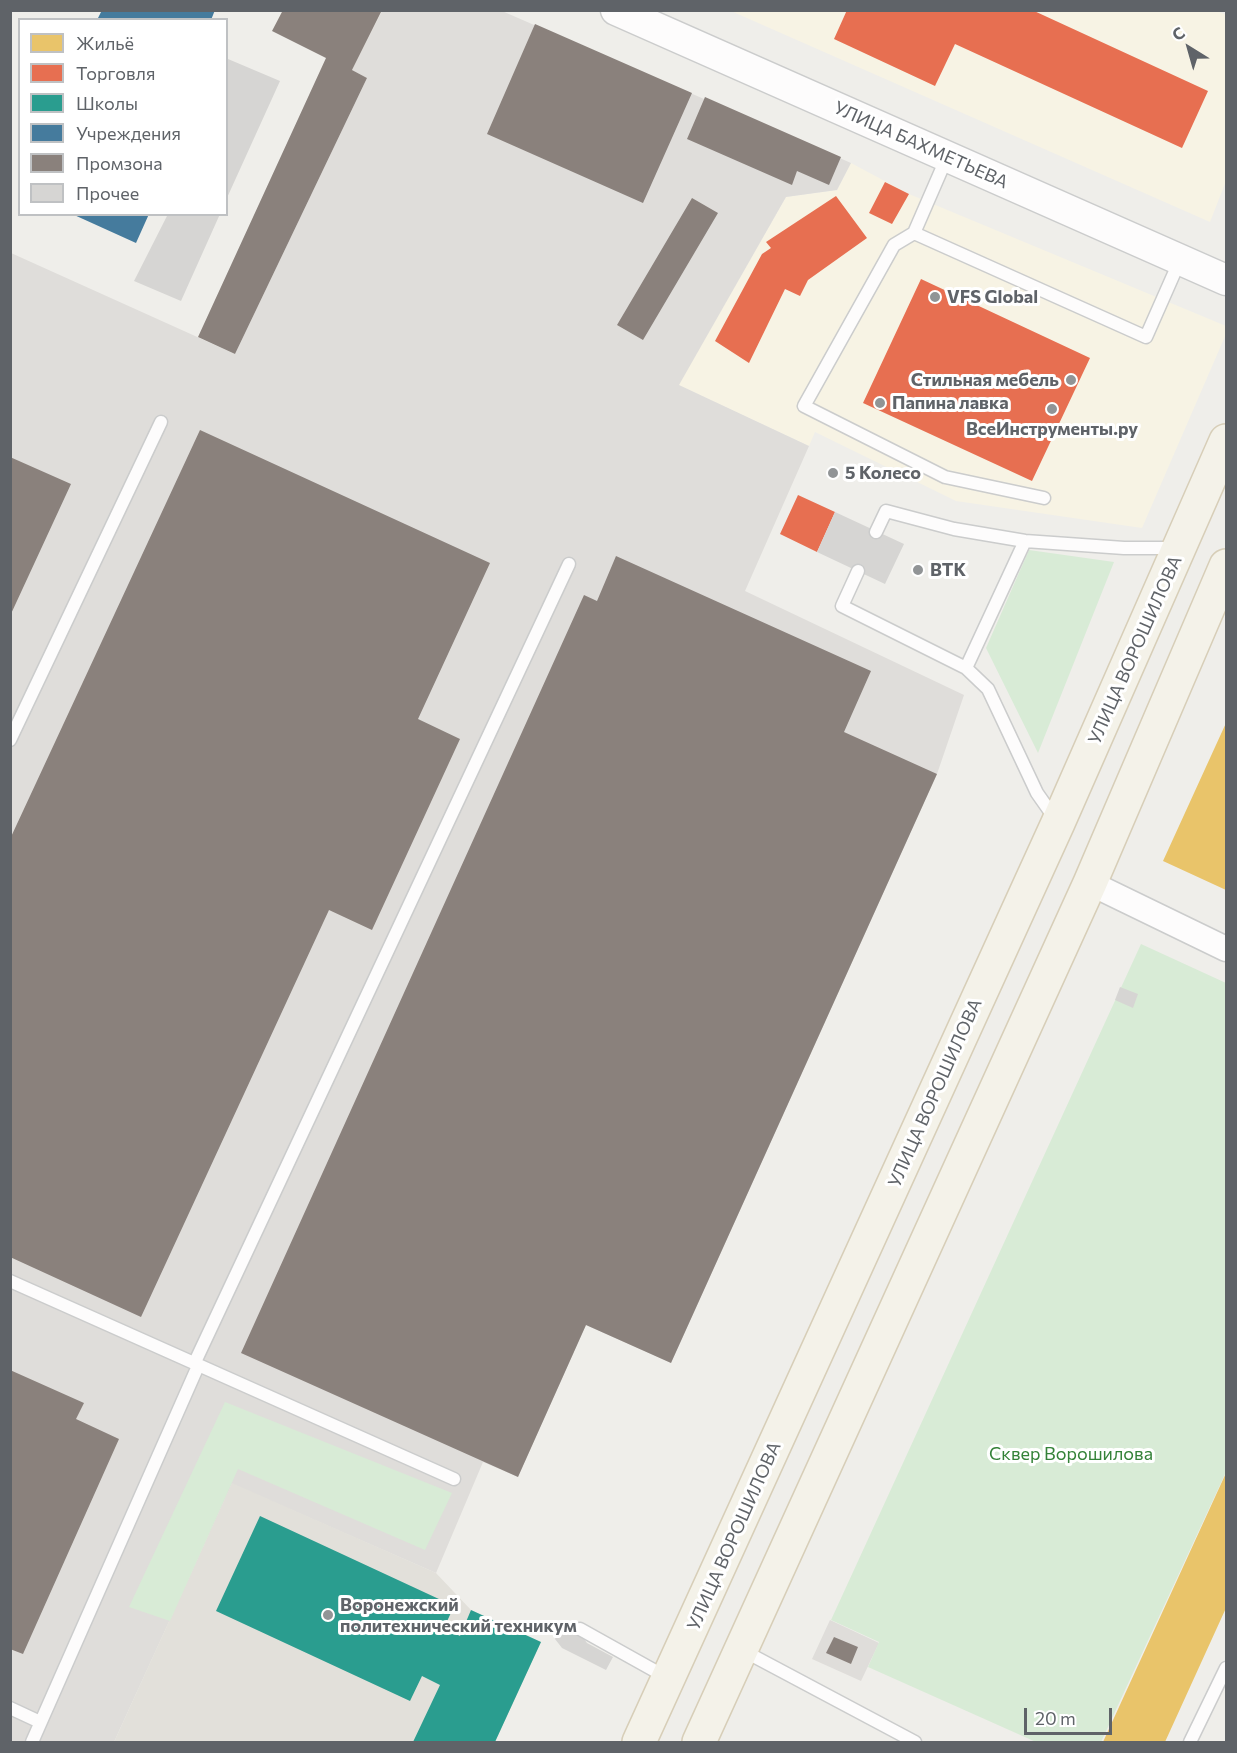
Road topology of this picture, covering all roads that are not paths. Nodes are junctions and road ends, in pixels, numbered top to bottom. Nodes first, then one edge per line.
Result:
1 (616, 10) edge
2 (947, 157) junction
3 (914, 233) junction
4 (1180, 260) junction
5 (1227, 280) edge
6 (161, 422) dead end
7 (1227, 441) edge
8 (1044, 498) dead end
9 (876, 532) dead end
10 (1025, 542) junction
11 (1180, 548) junction
12 (569, 564) dead end
13 (1227, 566) edge
14 (858, 571) dead end
15 (966, 668) junction
16 (10, 740) edge
17 (1058, 823) junction
18 (1090, 883) junction
19 (1227, 949) edge
20 (10, 1281) edge
21 (196, 1364) junction
22 (454, 1479) dead end
23 (580, 1629) dead end
24 (741, 1649) junction
25 (1227, 1668) edge
26 (669, 1679) junction
27 (10, 1708) edge
28 (40, 1722) junction
29 (32, 1743) edge
30 (639, 1743) edge
31 (699, 1743) edge
32 (915, 1743) edge
33 (1190, 1743) edge

1 - 2 street, УЛИЦА БАХМЕТЬЕВА
2 - 3 lane
2 - 4 street, УЛИЦА БАХМЕТЬЕВА
3 - 4 lane
3 - 8 lane
4 - 5 street, УЛИЦА БАХМЕТЬЕВА
6 - 16 lane
7 - 11 main road, УЛИЦА ВОРОШИЛОВА
9 - 10 lane
10 - 11 lane
10 - 15 lane
11 - 17 main road, УЛИЦА ВОРОШИЛОВА
12 - 21 lane
13 - 18 main road
14 - 15 lane
15 - 17 lane
17 - 26 main road, УЛИЦА ВОРОШИЛОВА
18 - 19 street
18 - 24 main road
20 - 21 lane
21 - 22 lane
21 - 28 lane
23 - 26 lane
24 - 31 main road
24 - 32 lane
25 - 33 lane
26 - 30 main road, УЛИЦА ВОРОШИЛОВА
27 - 28 lane
28 - 29 lane

